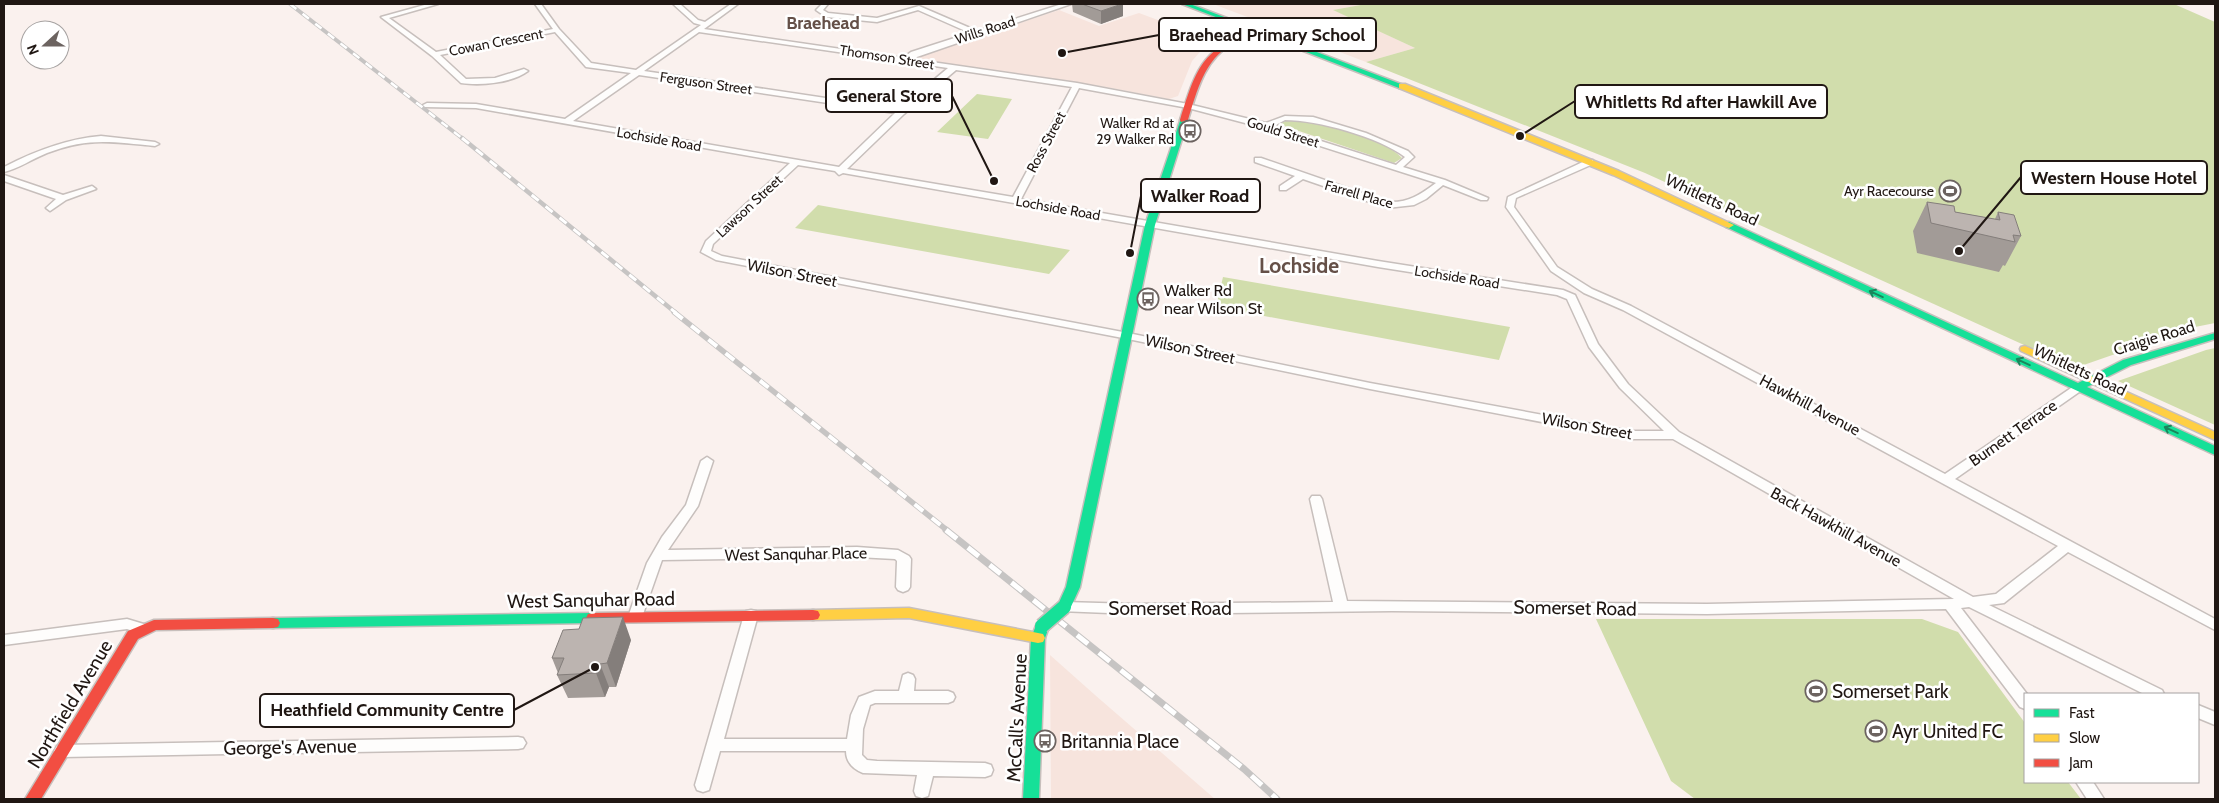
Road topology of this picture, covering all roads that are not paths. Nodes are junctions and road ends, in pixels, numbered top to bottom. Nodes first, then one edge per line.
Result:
1 (435, 4) edge
2 (538, 4) edge
3 (676, 4) edge
4 (735, 4) edge
5 (825, 4) edge
6 (934, 4) edge
7 (1044, 4) edge
8 (1068, 4) edge
9 (1185, 4) edge
10 (1199, 4) edge
11 (919, 8) junction
12 (1054, 8) junction
13 (707, 24) junction
14 (1261, 29) junction
15 (557, 30) junction
16 (698, 30) junction
17 (975, 33) junction
18 (435, 54) junction
19 (904, 60) junction
20 (953, 68) junction
21 (524, 71) dead end
22 (638, 74) junction
23 (1077, 85) junction
24 (427, 105) dead end
25 (1188, 106) junction
26 (901, 112) junction
27 (566, 122) junction
28 (1267, 126) junction
29 (155, 144) dead end
30 (1258, 160) dead end
31 (1590, 162) junction
32 (795, 163) junction
33 (1397, 168) junction
34 (4, 170) edge
35 (839, 172) junction
36 (1301, 176) junction
37 (4, 178) edge
38 (1442, 182) junction
39 (1283, 188) dead end
40 (92, 189) dead end
41 (63, 198) junction
42 (1484, 198) dead end
43 (1016, 200) junction
44 (50, 208) dead end
45 (1150, 224) junction
46 (706, 252) joint
47 (1570, 297) joint
48 (1128, 336) junction
49 (2215, 336) edge
50 (2090, 378) junction
51 (2078, 388) junction
52 (1675, 435) junction
53 (2215, 436) edge
54 (2215, 450) edge
55 (707, 461) dead end
56 (1947, 479) junction
57 (1316, 499) dead end
58 (2068, 545) junction
59 (658, 555) junction
60 (903, 587) dead end
61 (1971, 602) junction
62 (1950, 604) junction
63 (1064, 607) junction
64 (1340, 607) junction
65 (751, 615) junction
66 (635, 617) junction
67 (2215, 625) edge
68 (142, 629) junction
69 (1038, 638) junction
70 (4, 640) edge
71 (908, 679) dead end
72 (2155, 693) edge
73 (906, 697) junction
74 (948, 697) dead end
75 (2024, 702) edge
76 (2199, 711) edge
77 (2215, 719) edge
78 (518, 743) dead end
79 (715, 745) junction
80 (853, 745) junction
81 (62, 751) junction
82 (926, 769) junction
83 (985, 770) dead end
84 (2085, 783) edge
85 (703, 786) dead end
86 (922, 791) dead end
87 (33, 799) edge
88 (1031, 799) edge
89 (2096, 799) edge

1 - 18 street, Cowan Crescent
2 - 15 street, Ferguson Street
3 - 13 street
4 - 13 street
5 - 11 street
6 - 11 street
7 - 12 street
8 - 12 street, Wills Road
9 - 14 main road, Whitletts Road
10 - 14 main road, Whitletts Road
11 - 17 street
12 - 17 street, Wills Road
13 - 16 street
14 - 25 main road
14 - 31 main road, Whitletts Road
14 - 50 main road, Whitletts Road
15 - 18 street, Cowan Crescent
15 - 22 street, Ferguson Street
16 - 19 street, Thomson Street
16 - 22 street
17 - 19 street, Wills Road
18 - 21 street, Cowan Crescent
19 - 20 street, Thomson Street
20 - 23 street, Thomson Street
20 - 26 street
22 - 26 street, Ferguson Street
22 - 27 street
23 - 25 street, Gould Street
23 - 43 street, Ross Street
24 - 27 street, Lochside Road
25 - 28 street, Gould Street
25 - 45 main road
26 - 35 street
27 - 32 street, Lochside Road
28 - 33 street, Gould Street
28 - 33 street
29 - 34 street
30 - 36 street, Farrell Place
51 -> 31 main road, Whitletts Road
31 - 56 street, Hawkhill Avenue
32 - 35 street, Lochside Road
32 - 46 street, Lawson Street
33 - 38 street, Gould Street
35 - 43 street, Lochside Road
36 - 38 street, Farrell Place
36 - 39 street
37 - 41 street
38 - 42 street, Gould Street
40 - 41 street
41 - 44 street
43 - 45 street, Lochside Road
45 - 47 street, Lochside Road
45 - 48 main road
46 - 48 street, Wilson Street
47 - 52 street, Back Hawkhill Avenue
48 - 52 street, Wilson Street
48 - 63 main road
49 - 50 main road, Craigie Road
50 - 51 main road, Craigie Road
50 - 53 main road, Whitletts Road
54 -> 51 main road, Whitletts Road
51 - 56 street, Burnett Terrace
52 - 61 street, Back Hawkhill Avenue
55 - 59 street
56 - 58 street, Hawkhill Avenue
57 - 64 street
58 - 61 street, Somerset Road
58 - 67 street, Hawkhill Avenue
59 - 60 street, West Sanquhar Place
59 - 66 street
61 - 62 street, Somerset Road
61 - 72 street, Back Hawkhill Avenue
62 - 64 street, Somerset Road
62 - 75 street
63 - 64 street, Somerset Road
63 - 69 main road, McCall's Avenue, bridge
65 - 66 main road, West Sanquhar Road
65 - 69 main road, West Sanquhar Road
65 - 79 street
66 - 68 main road, West Sanquhar Road
68 - 70 street
68 - 81 main road, Northfield Avenue
69 - 88 main road, McCall's Avenue
71 - 73 street
73 - 74 street
73 - 80 street
76 - 77 street
78 - 81 street, George's Avenue
79 - 80 street
79 - 85 street
80 - 82 street
81 - 87 main road, Northfield Avenue
82 - 83 street
82 - 86 street
84 - 89 street

